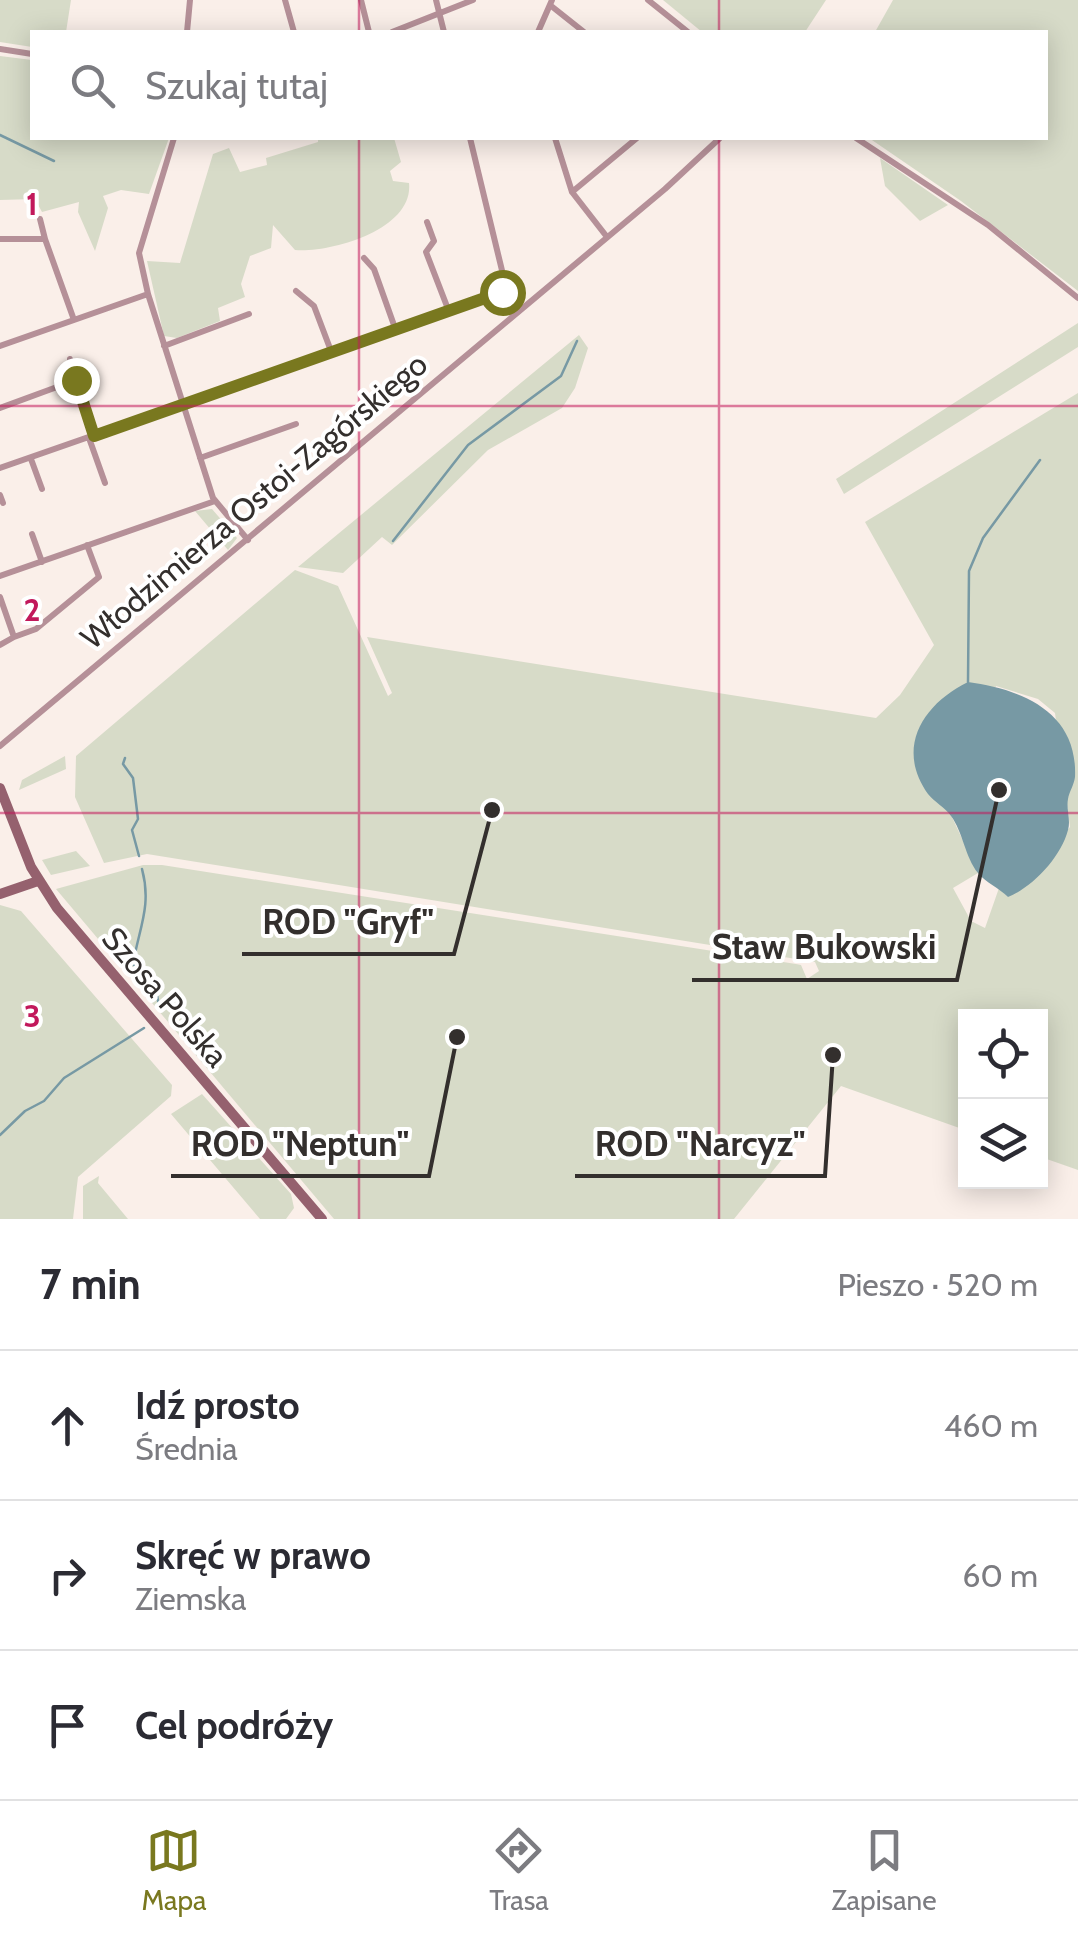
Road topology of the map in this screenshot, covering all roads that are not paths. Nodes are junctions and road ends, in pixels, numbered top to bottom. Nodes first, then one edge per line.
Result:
1 (190, 0) edge
2 (286, 0) edge
3 (361, 0) edge
4 (436, 0) edge
5 (472, 0) edge
6 (648, 0) edge
7 (551, 2) edge
8 (440, 16) junction
9 (187, 30) edge
10 (294, 30) edge
11 (368, 30) edge
12 (398, 30) edge
13 (444, 30) edge
14 (539, 30) edge
15 (582, 30) edge
16 (686, 30) edge
17 (0, 49) edge
18 (30, 54) edge
19 (173, 140) edge
20 (470, 140) edge
21 (556, 140) edge
22 (635, 140) edge
23 (718, 140) edge
24 (859, 140) edge
25 (572, 192) junction
26 (40, 219) dead end
27 (427, 222) dead end
28 (607, 237) junction
29 (45, 238) junction
30 (0, 240) edge
31 (364, 258) dead end
32 (296, 291) dead end
33 (507, 291) junction
34 (148, 294) junction
35 (1078, 298) edge
36 (448, 309) junction
37 (249, 314) dead end
38 (513, 316) junction
39 (74, 320) junction
40 (395, 328) junction
41 (0, 346) edge
42 (164, 346) junction
43 (331, 350) junction
44 (70, 359) dead end
45 (76, 380) junction
46 (181, 404) junction
47 (0, 408) edge
48 (296, 424) dead end
49 (91, 437) junction
50 (200, 458) junction
51 (31, 459) junction
52 (0, 468) edge
53 (106, 483) dead end
54 (42, 489) dead end
55 (215, 501) junction
56 (32, 534) dead end
57 (248, 540) junction
58 (86, 545) junction
59 (42, 562) junction
60 (0, 576) edge
61 (0, 597) edge
62 (14, 637) junction
63 (0, 645) edge
64 (0, 746) edge
65 (0, 788) edge
66 (38, 881) junction
67 (0, 894) edge
68 (322, 1219) edge

1 - 9 street
2 - 10 street
3 - 11 street
4 - 8 street
5 - 8 street
6 - 16 street
7 - 14 street
7 - 15 street
8 - 12 street
8 - 13 street
17 - 18 street
19 - 34 street
20 - 33 street
21 - 25 street
22 - 25 street
23 - 28 street, Włodzimierza Ostoi-Zagórskiego
24 - 35 street
25 - 28 street
26 - 29 street
27 - 36 street
28 - 38 street, Włodzimierza Ostoi-Zagórskiego
29 - 30 street
29 - 39 street
31 - 40 street
32 - 43 street
33 - 36 street
33 - 38 street
34 - 39 street
34 - 42 street
36 - 40 street
37 - 42 street
38 - 57 street, Włodzimierza Ostoi-Zagórskiego
39 - 41 street
40 - 43 street
42 - 46 street
43 - 46 street
44 - 45 street
45 - 47 street
45 - 49 street
46 - 49 street
46 - 50 street
48 - 50 street
49 - 51 street
49 - 53 street
50 - 55 street
51 - 52 street
51 - 54 street
55 - 57 street
55 - 58 street
56 - 59 street
57 - 64 street, Włodzimierza Ostoi-Zagórskiego
58 - 59 street
58 - 62 street
59 - 60 street
61 - 62 street
62 - 63 street
65 - 66 street, Szosa Polska
66 - 67 street
66 - 68 street, Szosa Polska

